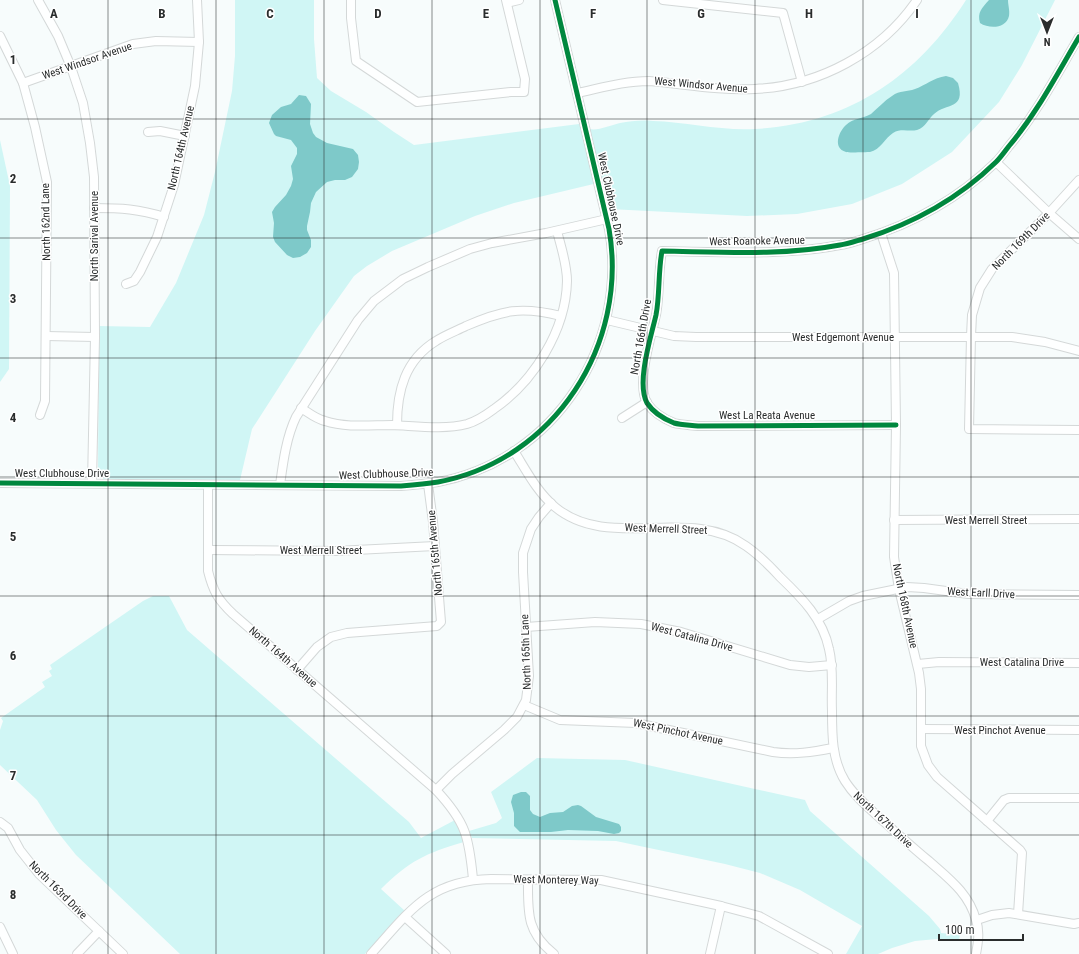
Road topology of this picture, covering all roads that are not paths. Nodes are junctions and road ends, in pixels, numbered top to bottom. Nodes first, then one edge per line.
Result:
1 (38, 0) edge
2 (197, 0) edge
3 (351, 0) edge
4 (520, 0) edge
5 (555, 0) edge
6 (663, 0) edge
7 (917, 0) edge
8 (507, 1) edge
9 (0, 36) edge
10 (1079, 37) edge
11 (199, 42) junction
12 (71, 67) junction
13 (802, 82) junction
14 (23, 83) junction
15 (577, 93) junction
16 (148, 132) dead end
17 (185, 136) junction
18 (996, 162) junction
19 (1079, 180) edge
20 (94, 208) junction
21 (1049, 213) junction
22 (164, 217) junction
23 (607, 219) junction
24 (557, 231) junction
25 (881, 233) junction
26 (1079, 239) edge
27 (662, 251) joint
28 (126, 284) dead end
29 (560, 316) junction
30 (607, 320) junction
31 (652, 331) junction
32 (46, 336) junction
33 (970, 336) junction
34 (95, 337) junction
35 (895, 337) junction
36 (1079, 351) edge
37 (647, 402) junction
38 (301, 408) junction
39 (40, 416) dead end
40 (622, 418) dead end
41 (397, 425) junction
42 (896, 425) junction
43 (1079, 430) edge
44 (514, 451) junction
45 (0, 483) edge
46 (92, 483) junction
47 (428, 484) junction
48 (208, 485) junction
49 (280, 486) junction
50 (551, 503) junction
51 (1079, 519) edge
52 (894, 520) junction
53 (435, 546) junction
54 (208, 550) junction
55 (899, 589) junction
56 (1079, 595) edge
57 (818, 619) junction
58 (526, 627) junction
59 (1079, 663) edge
60 (918, 664) junction
61 (832, 665) junction
62 (297, 670) junction
63 (524, 705) junction
64 (921, 729) junction
65 (1079, 730) edge
66 (833, 748) junction
67 (436, 790) junction
68 (1079, 798) edge
69 (0, 822) edge
70 (987, 822) junction
71 (473, 879) junction
72 (528, 880) junction
73 (721, 906) junction
74 (1018, 914) junction
75 (405, 917) junction
76 (977, 920) junction
77 (1079, 923) edge
78 (0, 927) edge
79 (99, 931) junction
80 (13, 954) edge
81 (77, 954) edge
82 (123, 954) edge
83 (371, 954) edge
84 (446, 954) edge
85 (554, 954) edge
86 (710, 954) edge
87 (828, 954) edge
88 (976, 954) edge

1 - 12 street, North Sarival Avenue
2 - 11 street, North 164th Avenue
3 - 8 street
4 - 8 street
5 - 15 street, West Clubhouse Drive
6 - 13 street
7 - 13 street, West Windsor Avenue
9 - 14 street, North 162nd Lane
10 - 18 street, West Roanoke Avenue
11 - 12 street, West Windsor Avenue
11 - 17 street, North 164th Avenue
12 - 14 street, West Windsor Avenue
12 - 20 street, North Sarival Avenue
13 - 15 street, West Windsor Avenue
14 - 32 street, North 162nd Lane
15 - 23 street, West Clubhouse Drive
16 - 17 street
17 - 22 street, North 164th Avenue
18 - 21 street
18 - 25 street, West Roanoke Avenue
19 - 21 street, North 169th Drive
20 - 22 street
20 - 34 street, North Sarival Avenue
21 - 26 street
21 - 33 street, North 169th Drive
22 - 28 street, North 164th Avenue
23 - 24 street
23 - 30 street, West Clubhouse Drive
24 - 29 street
24 - 38 street
25 - 27 street, West Roanoke Avenue
25 - 35 street, North 168th Avenue
27 - 31 street, North 166th Drive
29 - 41 street
29 - 41 street
30 - 31 street, West Edgemont Avenue
30 - 44 street, West Clubhouse Drive
31 - 35 street, West Edgemont Avenue
31 - 37 street, North 166th Drive
32 - 34 street
32 - 39 street, North 162nd Lane
33 - 35 street, West Edgemont Avenue
33 - 36 street, West Edgemont Avenue
33 - 43 street, North 169th Drive
34 - 46 street, North Sarival Avenue
35 - 42 street, North 168th Avenue
37 - 40 street
37 - 42 street, West La Reata Avenue
38 - 41 street
38 - 49 street
42 - 52 street, North 168th Avenue
44 - 47 street, West Clubhouse Drive
44 - 50 street, West Merrell Street
45 - 46 street, West Clubhouse Drive
46 - 48 street, West Clubhouse Drive
47 - 49 street, West Clubhouse Drive
47 - 53 street, North 165th Avenue
48 - 49 street, West Clubhouse Drive
48 - 54 street, North 164th Avenue
50 - 57 street, West Merrell Street
50 - 58 street, North 165th Lane
51 - 52 street, West Merrell Street
52 - 55 street, North 168th Avenue
53 - 54 street, West Merrell Street
53 - 62 street, North 165th Avenue
54 - 62 street, North 164th Avenue
55 - 56 street, West Earll Drive
55 - 57 street, West Earll Drive
55 - 60 street, North 168th Avenue
57 - 61 street, North 167th Drive
58 - 61 street, West Catalina Drive
58 - 63 street, North 165th Lane
59 - 60 street, West Catalina Drive
60 - 64 street, North 168th Avenue
61 - 66 street, North 167th Drive
62 - 67 street, North 164th Avenue
63 - 66 street, West Pinchot Avenue
63 - 67 street, North 165th Lane
64 - 65 street, West Pinchot Avenue
64 - 70 street, North 168th Avenue
66 - 76 street, North 167th Drive
67 - 71 street
68 - 70 street
69 - 79 street, North 163rd Drive
70 - 74 street, North 168th Avenue
71 - 72 street, West Monterey Way
71 - 75 street, West Monterey Way
72 - 73 street, West Monterey Way
72 - 85 street
73 - 86 street
73 - 87 street, West Monterey Way
74 - 76 street
74 - 77 street
75 - 83 street, West Monterey Way
75 - 84 street
76 - 88 street, North 167th Drive
78 - 80 street
79 - 81 street
79 - 82 street, North 163rd Drive

